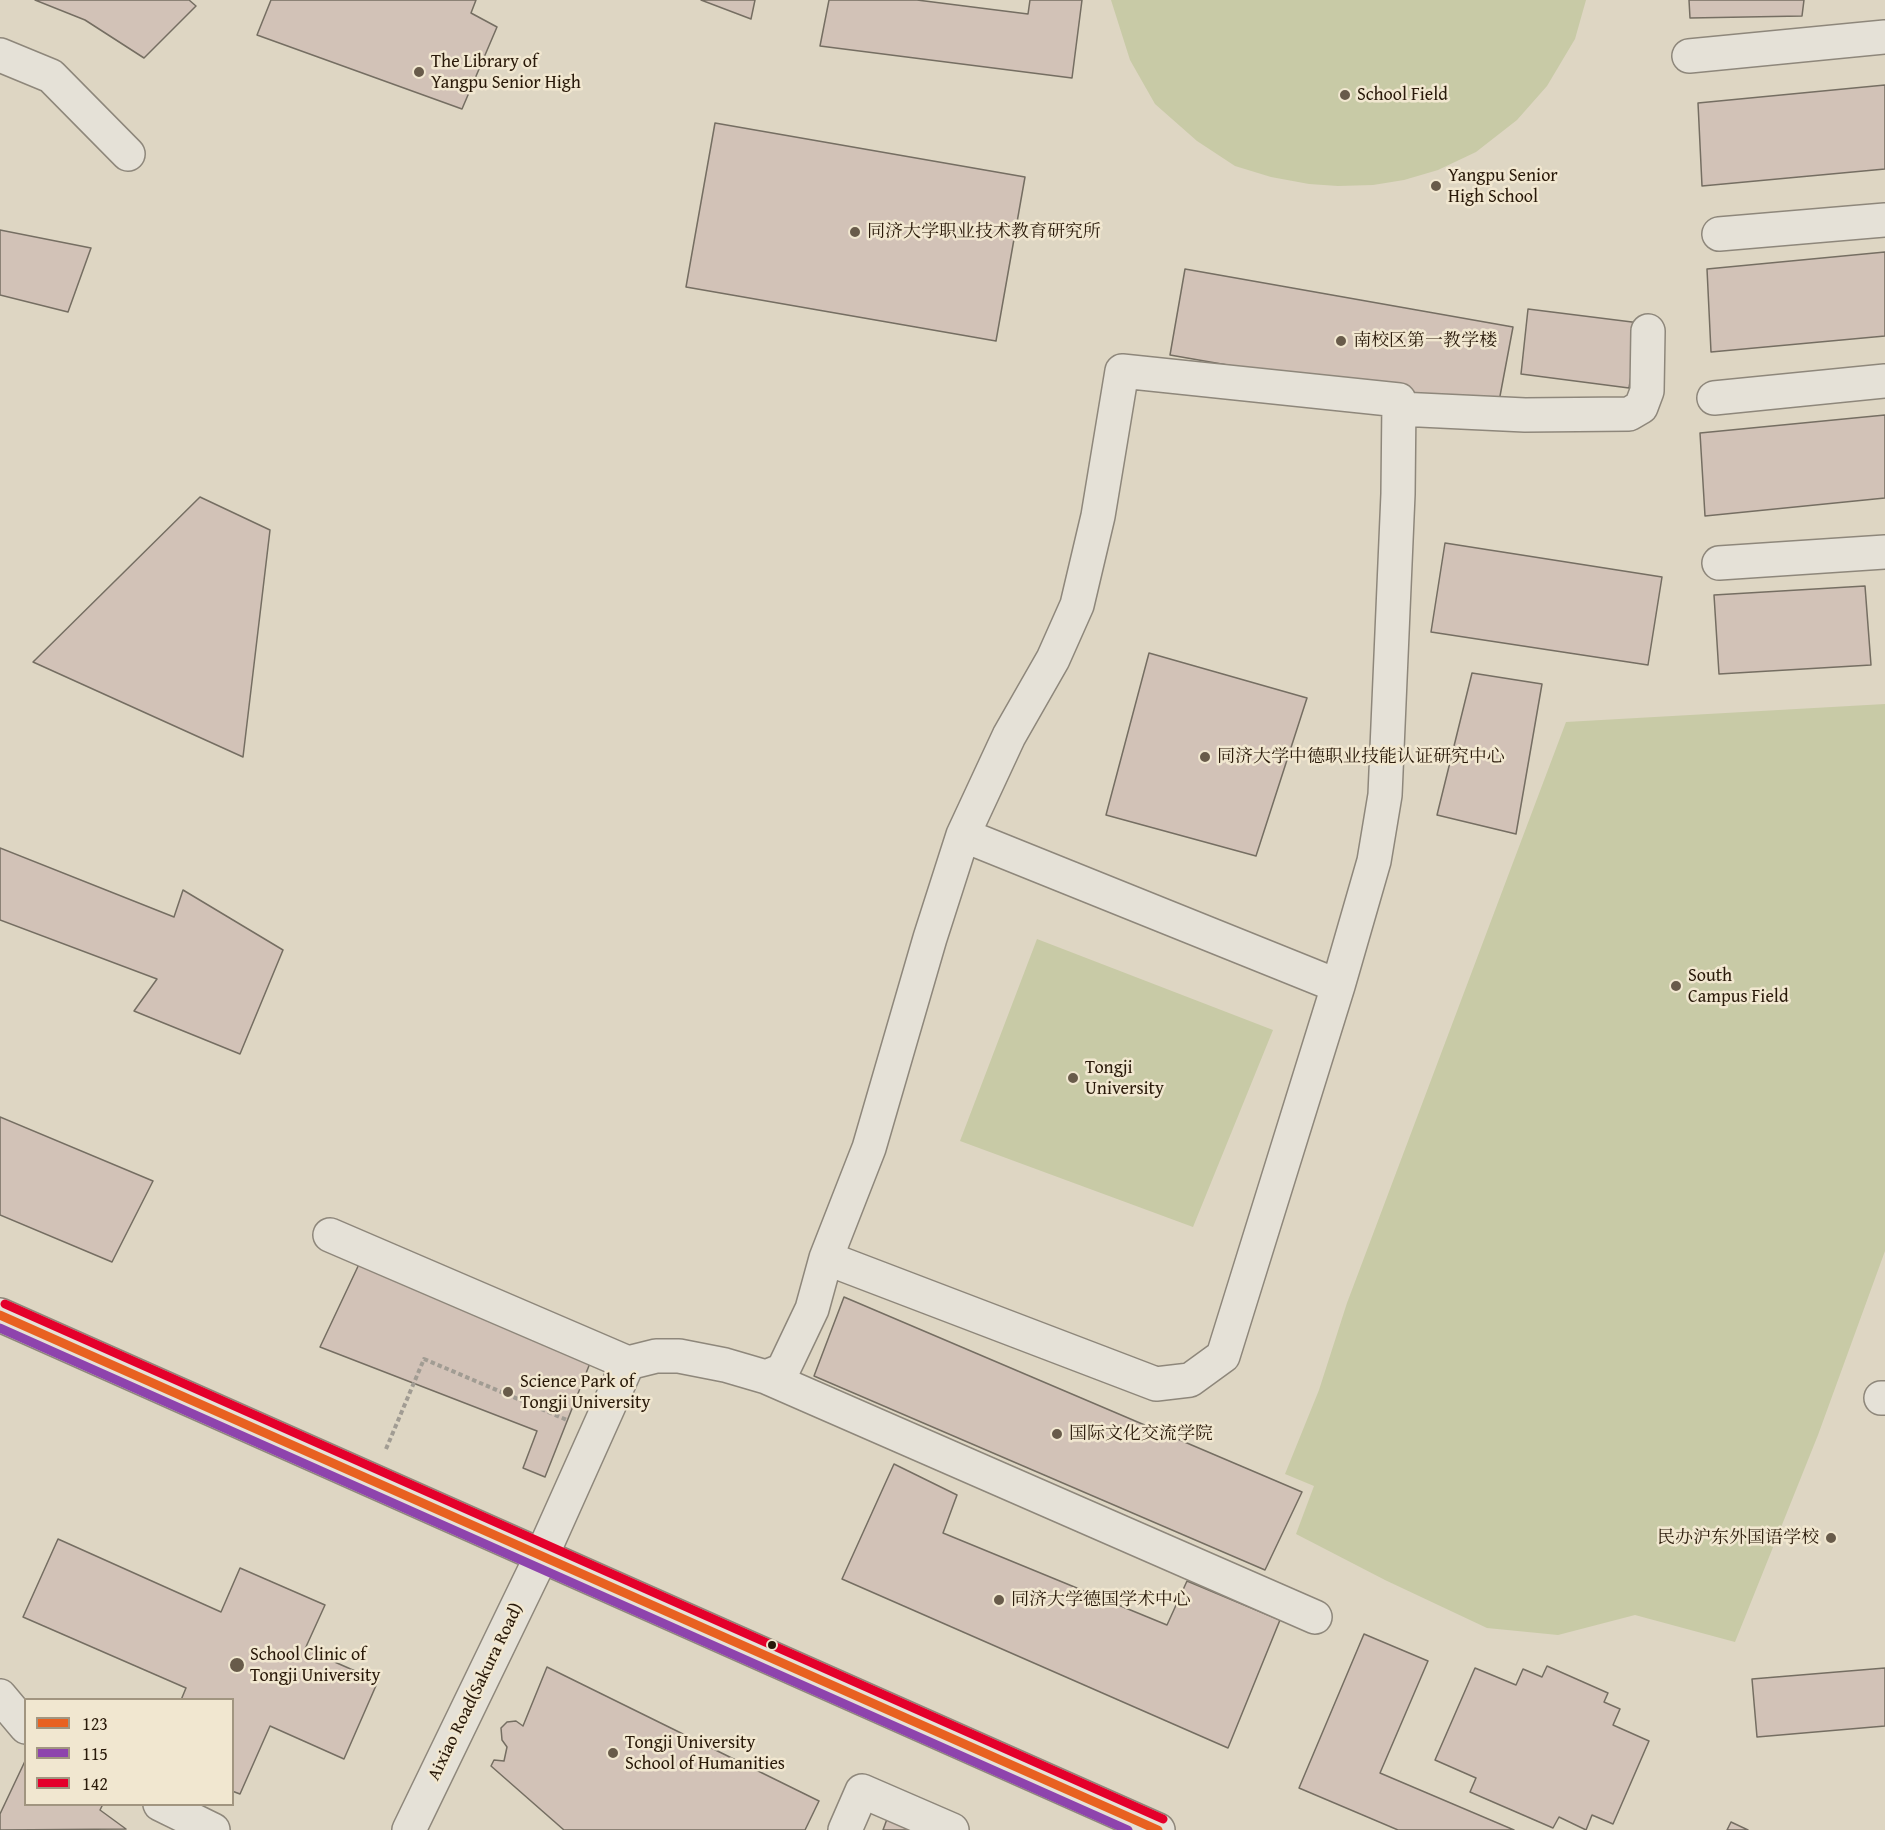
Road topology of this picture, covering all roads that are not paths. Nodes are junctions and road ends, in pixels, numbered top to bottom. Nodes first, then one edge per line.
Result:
1 (1885, 36) edge
2 (0, 55) edge
3 (1689, 56) dead end
4 (128, 154) dead end
5 (1885, 220) edge
6 (1719, 234) dead end
7 (1648, 331) dead end
8 (1885, 381) edge
9 (1714, 398) dead end
10 (1399, 409) junction
11 (1885, 552) edge
12 (1719, 563) dead end
13 (963, 835) junction
14 (1338, 986) junction
15 (330, 1235) dead end
16 (826, 1258) junction
17 (0, 1315) edge
18 (628, 1363) junction
19 (766, 1377) junction
20 (542, 1555) junction
21 (1315, 1617) dead end
22 (0, 1696) edge
23 (24, 1725) edge
24 (164, 1806) edge
25 (213, 1830) edge
26 (409, 1830) edge
27 (845, 1830) edge
28 (952, 1830) edge
29 (1158, 1830) edge

1 - 3 street
2 - 4 street
5 - 6 street
7 - 10 street
8 - 9 street
10 - 13 street
10 - 14 street
11 - 12 street
13 - 14 street
13 - 16 street
14 - 16 street
15 - 18 street
16 - 19 street
17 - 20 street
18 - 19 street
18 - 20 street, Aixiao Road(Sakura Road)
19 - 21 street
20 - 26 street, Aixiao Road(Sakura Road)
20 - 29 street
22 - 23 street
24 - 25 street
27 - 28 street

